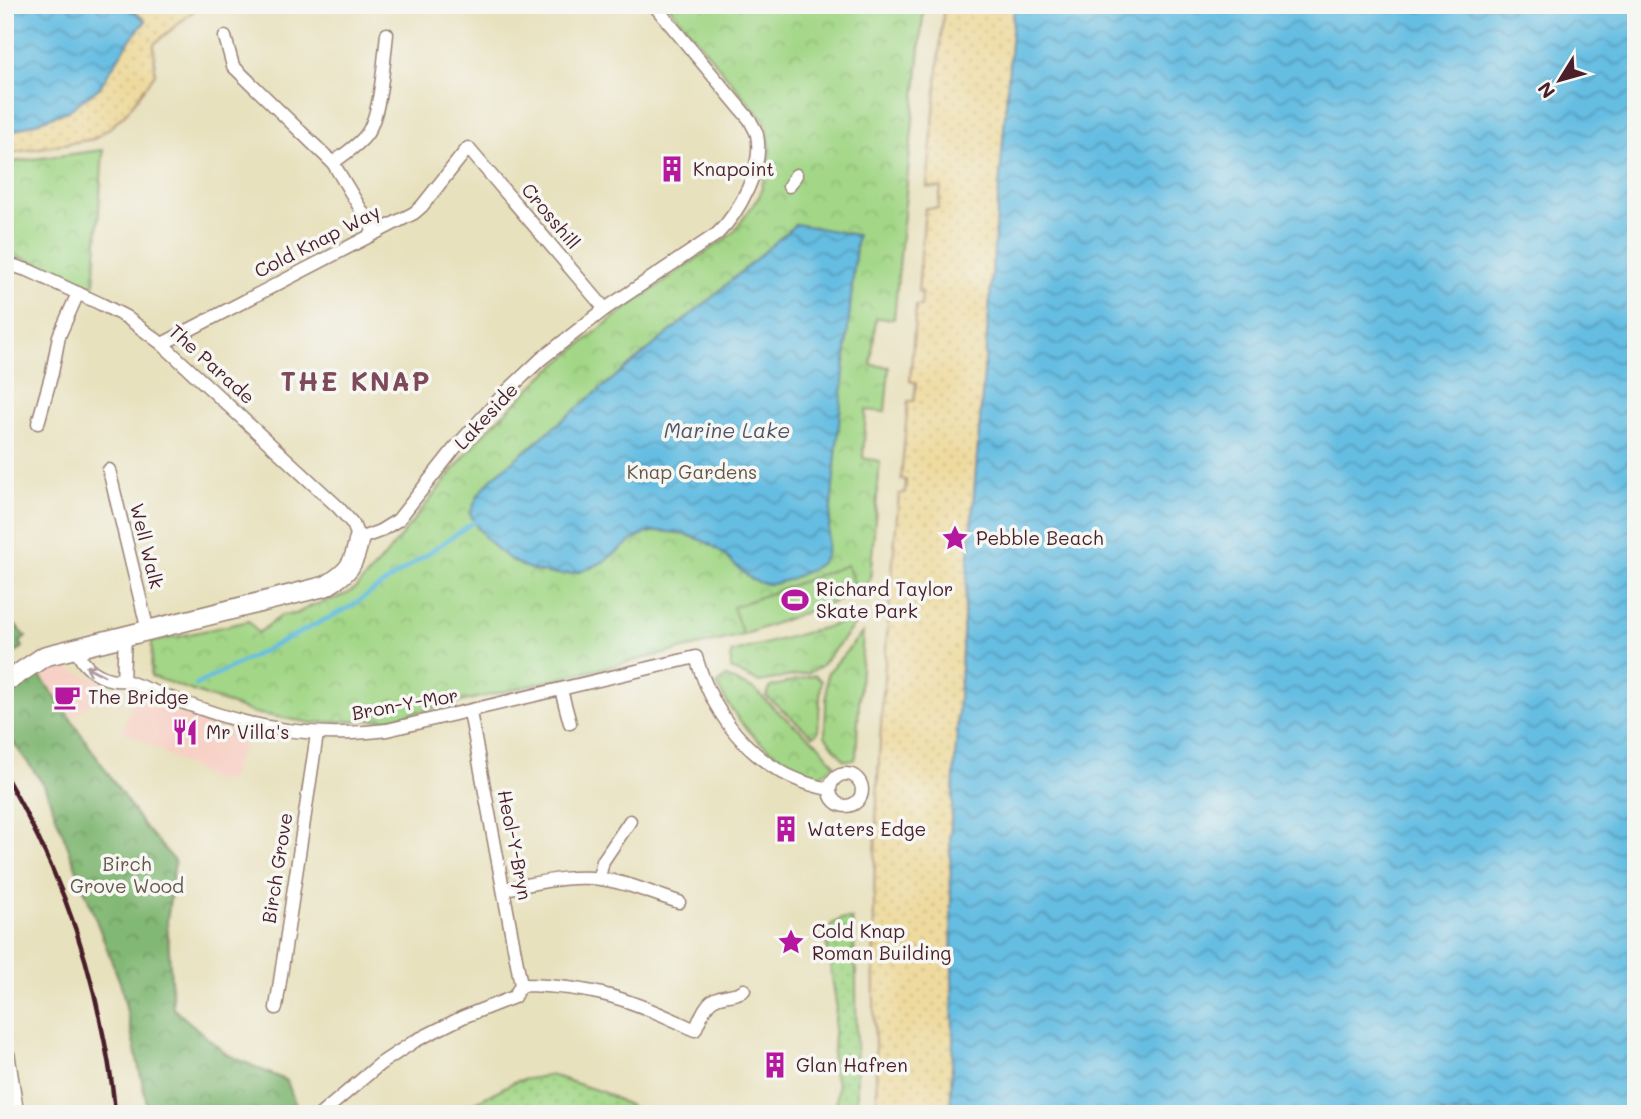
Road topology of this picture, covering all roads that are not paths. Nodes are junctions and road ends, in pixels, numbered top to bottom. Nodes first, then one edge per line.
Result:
1 (654, 5) edge
2 (387, 34) dead end
3 (225, 37) dead end
4 (468, 148) joint
5 (333, 163) junction
6 (375, 233) junction
7 (5, 263) edge
8 (78, 293) junction
9 (604, 309) junction
10 (162, 344) junction
11 (38, 423) dead end
12 (109, 470) dead end
13 (359, 538) junction
14 (148, 631) junction
15 (125, 636) junction
16 (76, 649) junction
17 (12, 678) dead end
18 (123, 680) junction
19 (561, 690) junction
20 (470, 712) junction
21 (570, 723) dead end
22 (317, 734) junction
23 (829, 789) dead end
24 (630, 821) dead end
25 (599, 878) junction
26 (504, 889) junction
27 (679, 902) dead end
28 (521, 985) junction
29 (744, 990) dead end
30 (276, 1008) dead end
31 (5, 1056) edge
32 (14, 1114) edge
33 (321, 1114) edge

1 - 9 street, Lakeside
2 - 5 street
3 - 5 street
4 - 6 street, Cold Knap Way
4 - 9 street, Crosshill
5 - 6 street
6 - 10 street, Cold Knap Way
7 - 8 street, The Parade
8 - 10 street, The Parade
8 - 11 street
9 - 13 street, Lakeside
10 - 13 street, The Parade
12 - 14 street, Well Walk
13 - 14 street
14 - 15 street
15 - 16 street
15 - 18 street
16 - 17 street
18 -> 16 street, Bron-Y-Mor
18 - 22 street, Bron-Y-Mor
19 - 20 street, Bron-Y-Mor
19 - 21 street
19 - 23 street, Bron-Y-Mor
20 - 22 street, Bron-Y-Mor
20 - 26 street, Heol-Y-Bryn
22 - 30 street, Birch Grove
24 - 25 street
25 - 26 street
25 - 27 street
26 - 28 street, Heol-Y-Bryn
28 - 29 street
28 - 33 street
31 - 32 street

